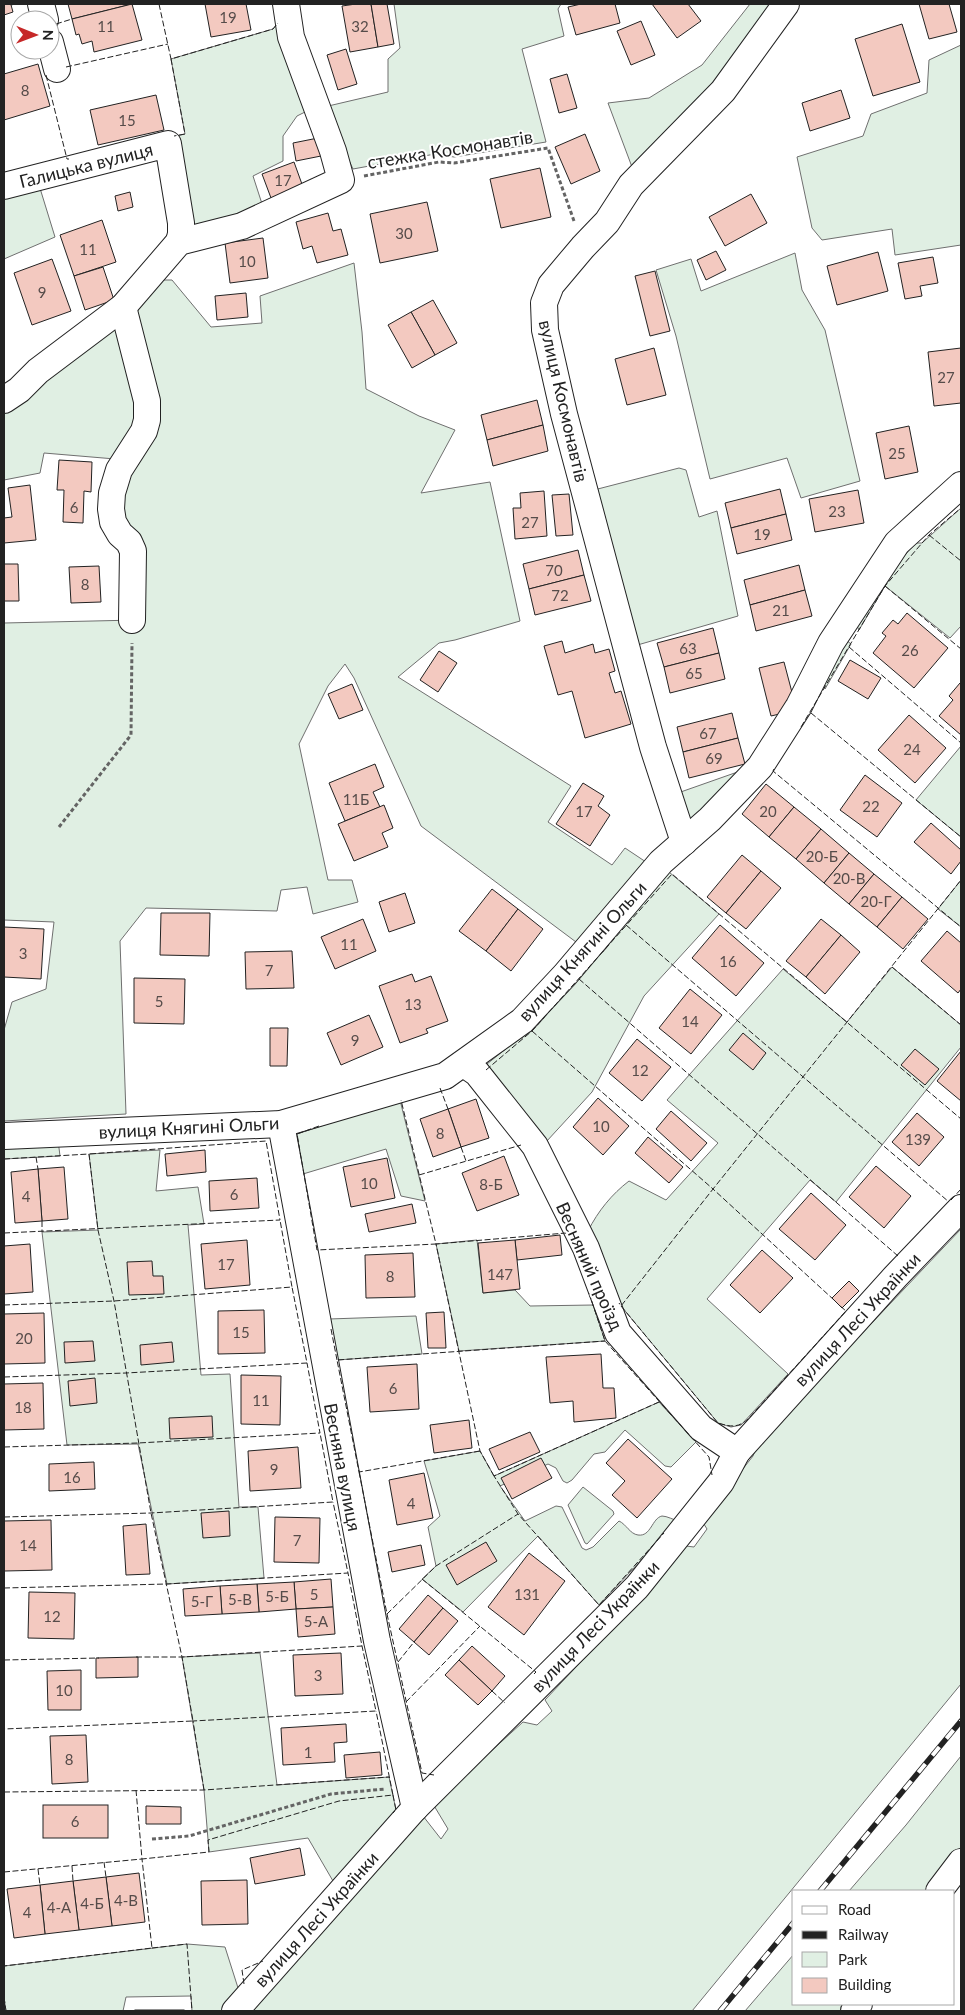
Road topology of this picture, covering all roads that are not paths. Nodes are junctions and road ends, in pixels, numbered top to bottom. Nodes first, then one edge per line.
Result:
1 (286, 4) edge
2 (786, 4) edge
3 (55, 60) edge
4 (57, 69) dead end
5 (4, 186) edge
6 (179, 242) junction
7 (123, 307) junction
8 (4, 400) edge
9 (961, 485) edge
10 (132, 620) road end
11 (684, 842) junction
12 (464, 1064) junction
13 (280, 1124) junction
14 (4, 1136) edge
15 (961, 1208) edge
16 (736, 1452) junction
17 (413, 1797) junction
18 (961, 1862) edge
19 (940, 1890) edge
20 (235, 2011) edge

1 - 6 street
2 - 11 street, вулиця Космонавтів
3 - 4 street
5 - 6 street, Галицька вулиця
6 - 7 street
7 - 8 street
7 - 10 street
9 - 11 street, вулиця Княгині Ольги
11 - 12 street, вулиця Княгині Ольги
12 - 13 street, вулиця Княгині Ольги
12 - 16 street, Весняний проїзд
13 - 14 street, вулиця Княгині Ольги
13 - 17 street, Весняна вулиця
15 - 16 street, вулиця Лесі Українки
16 - 17 street, вулиця Лесі Українки
17 - 20 street, вулиця Лесі Українки
18 - 19 street

